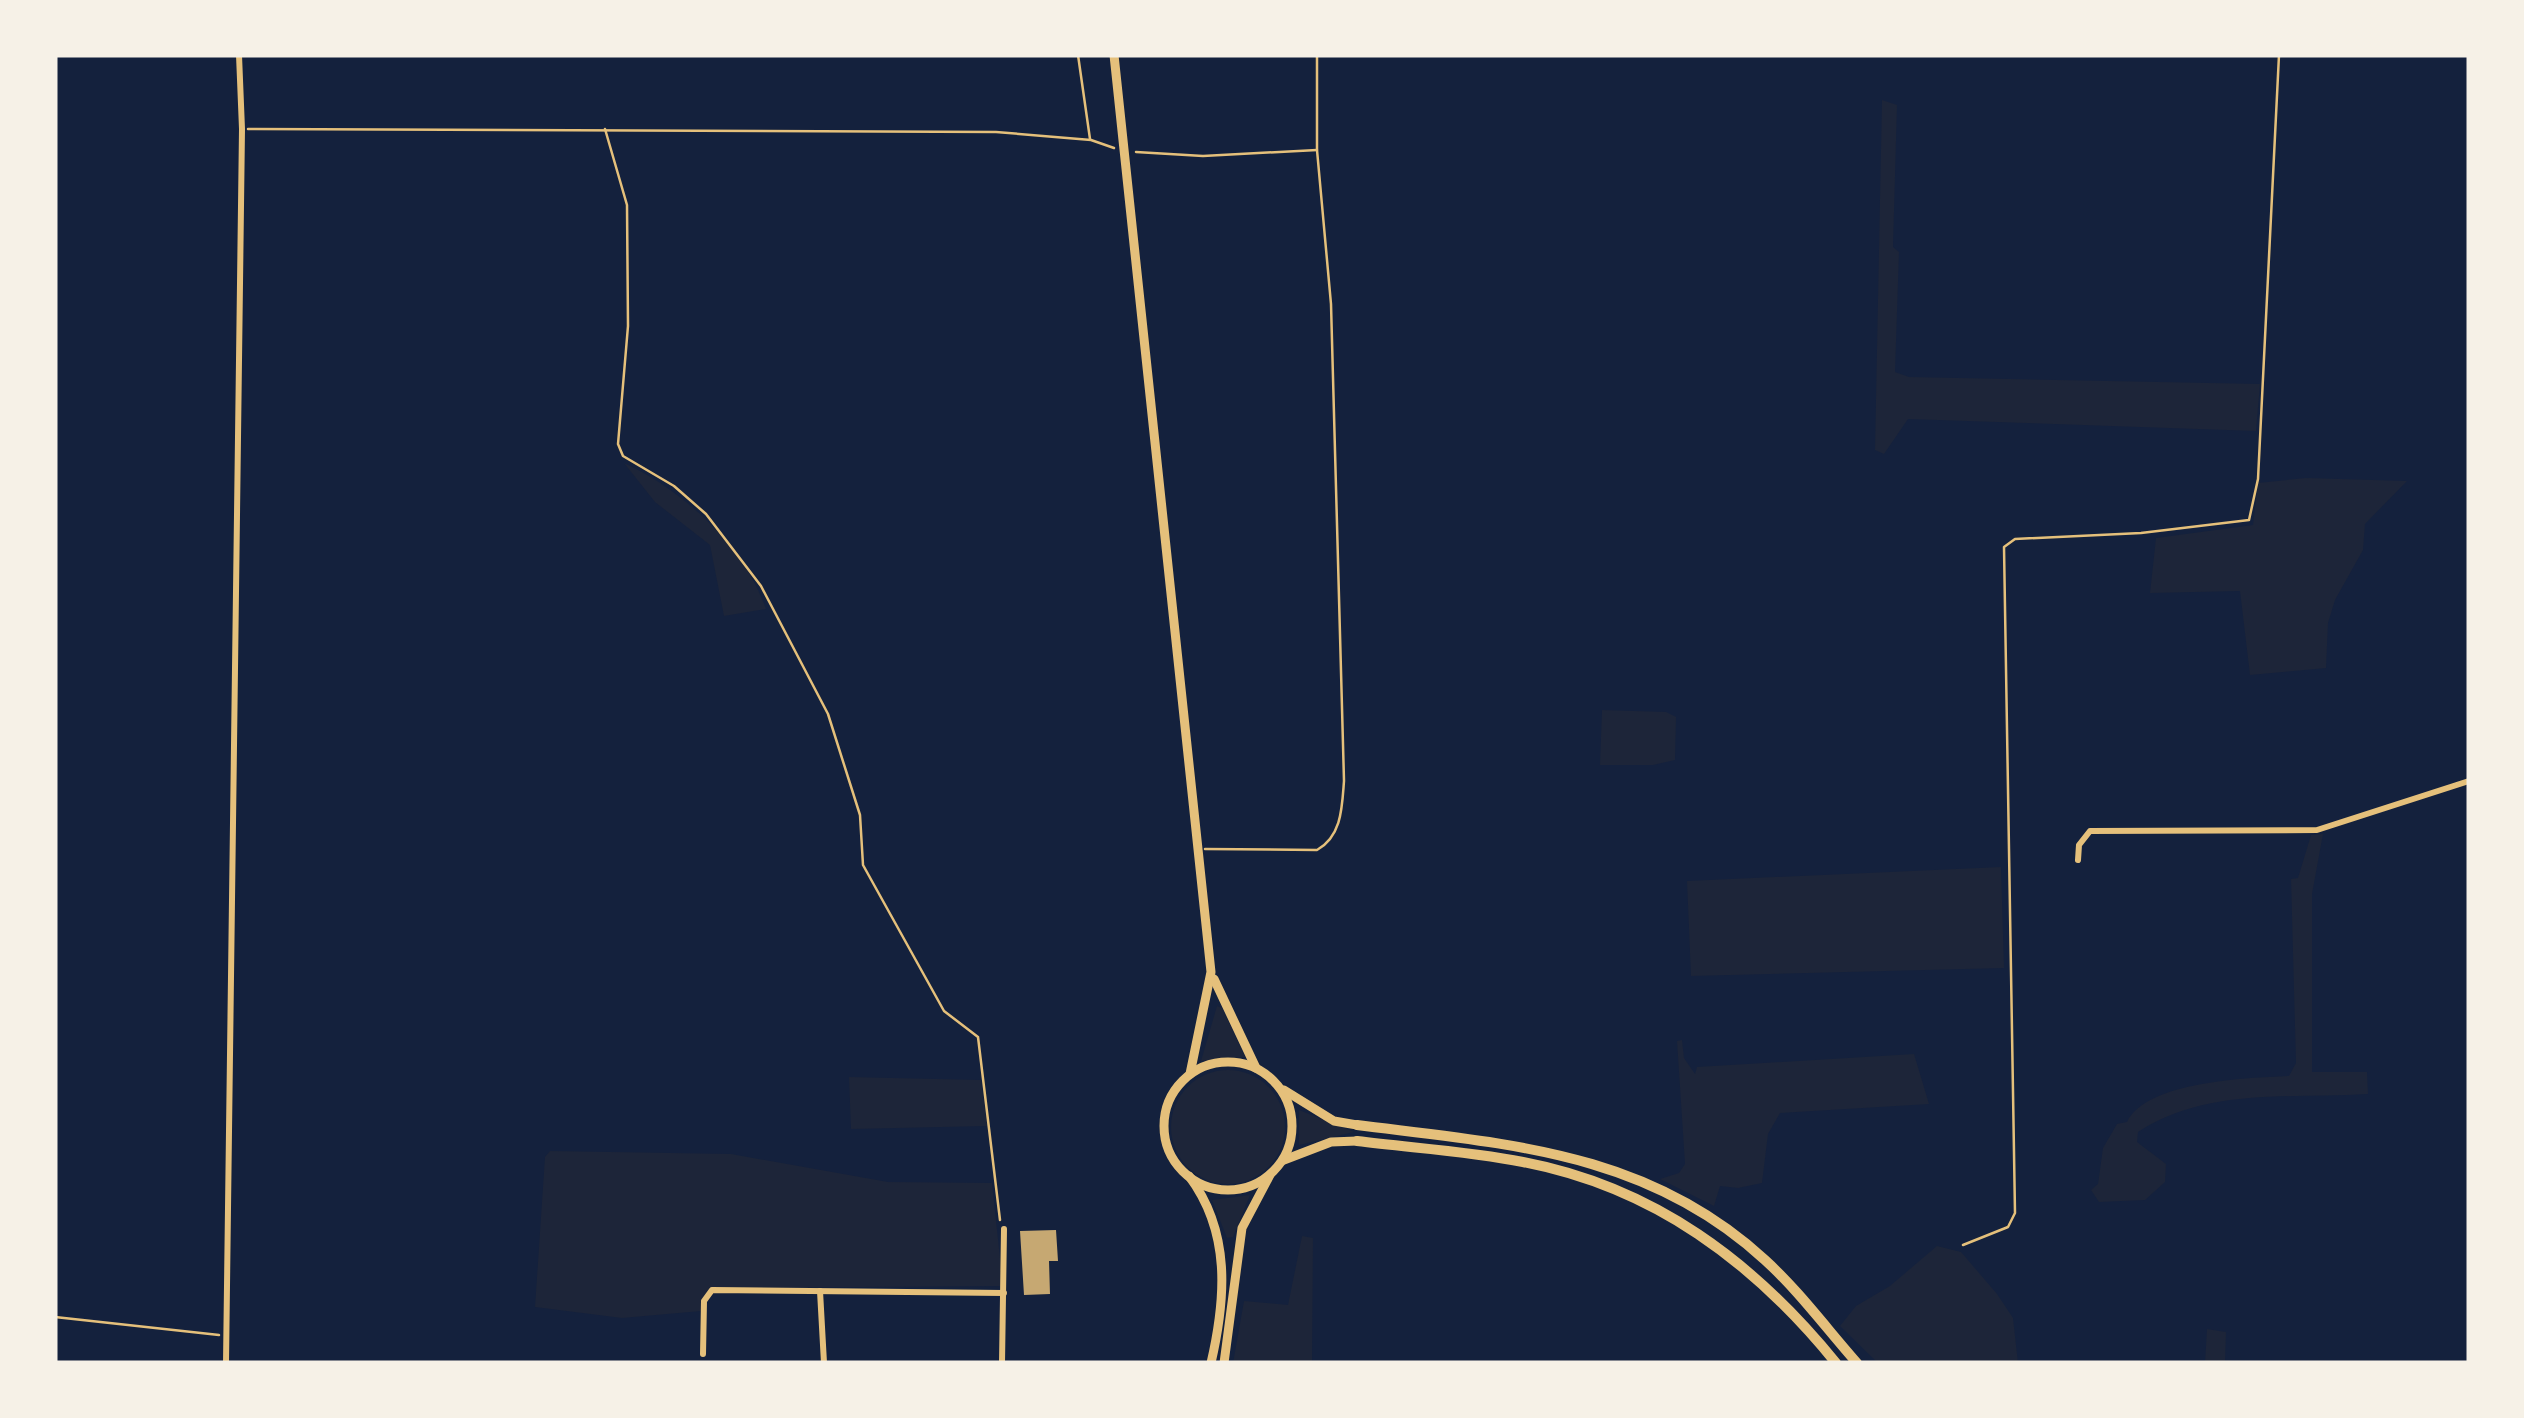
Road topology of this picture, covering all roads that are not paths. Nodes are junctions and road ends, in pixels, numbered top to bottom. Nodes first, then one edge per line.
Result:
1 (239, 55) edge
2 (1114, 55) edge
3 (2469, 781) edge
4 (2078, 860) dead end
5 (1212, 972) junction
6 (1256, 1068) junction
7 (1190, 1074) junction
8 (1274, 1082) junction
9 (1357, 1126) joint
10 (1357, 1141) joint
11 (1282, 1162) junction
12 (1270, 1175) junction
13 (1188, 1176) junction
14 (1004, 1229) road end
15 (820, 1290) junction
16 (1004, 1293) junction
17 (703, 1354) dead end
18 (226, 1363) edge
19 (824, 1363) edge
20 (1002, 1363) edge
21 (1211, 1363) edge
22 (1224, 1363) edge
23 (1836, 1363) edge
24 (1857, 1363) edge

1 - 18 street
2 - 5 main road
3 - 4 street
5 - 6 main road
5 - 7 main road
6 - 7 main road
6 - 8 main road
7 - 13 main road
8 - 9 main road
8 - 11 main road
9 - 24 highway
10 - 11 main road
10 - 23 highway
11 - 12 main road
12 - 13 main road
12 - 22 main road
13 - 21 main road
14 - 16 street
15 - 16 street
15 - 17 street
15 - 19 street
16 - 20 street

